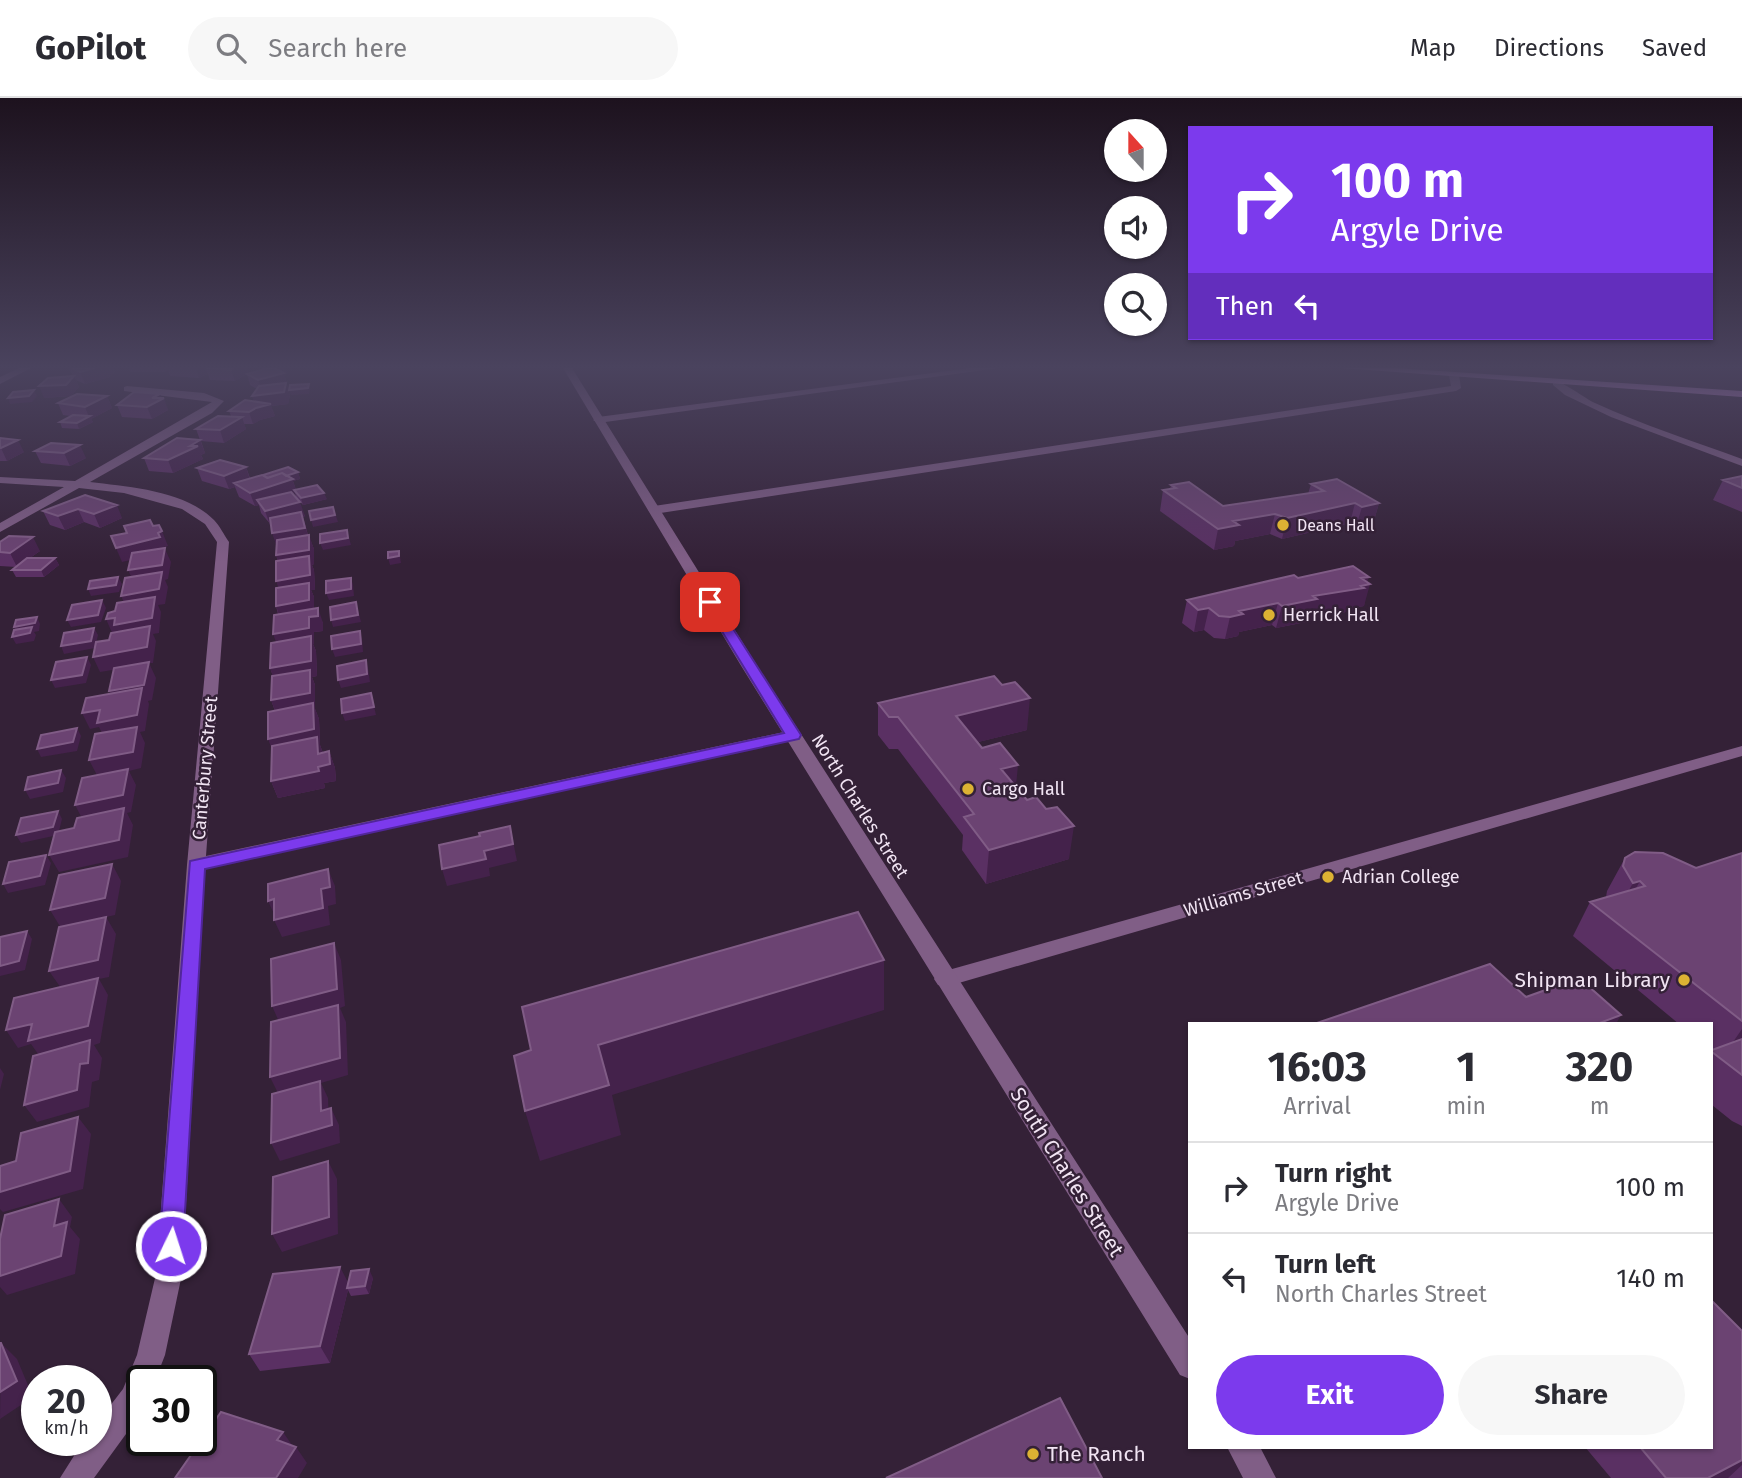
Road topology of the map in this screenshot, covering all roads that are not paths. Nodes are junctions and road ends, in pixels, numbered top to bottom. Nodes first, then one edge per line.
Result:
1 (169, 432) edge
2 (606, 432) edge
3 (1162, 432) edge
4 (1663, 432) edge
5 (1742, 463) edge
6 (0, 480) edge
7 (72, 486) junction
8 (654, 509) junction
9 (0, 528) edge
10 (793, 735) junction
11 (1742, 751) edge
12 (196, 865) junction
13 (945, 979) junction
14 (1188, 1362) edge
15 (1243, 1449) edge
16 (75, 1478) edge
17 (1261, 1478) edge

1 - 7 street
2 - 8 street, North Charles Street
3 - 8 street
4 - 5 street
6 - 7 street, Canterbury Street
7 - 9 street
7 - 12 street, Canterbury Street
8 - 10 street, North Charles Street
10 - 12 street
10 - 13 street, North Charles Street
11 - 13 street, Williams Street
12 - 16 street, Canterbury Street
13 - 14 street, South Charles Street
15 - 17 street

